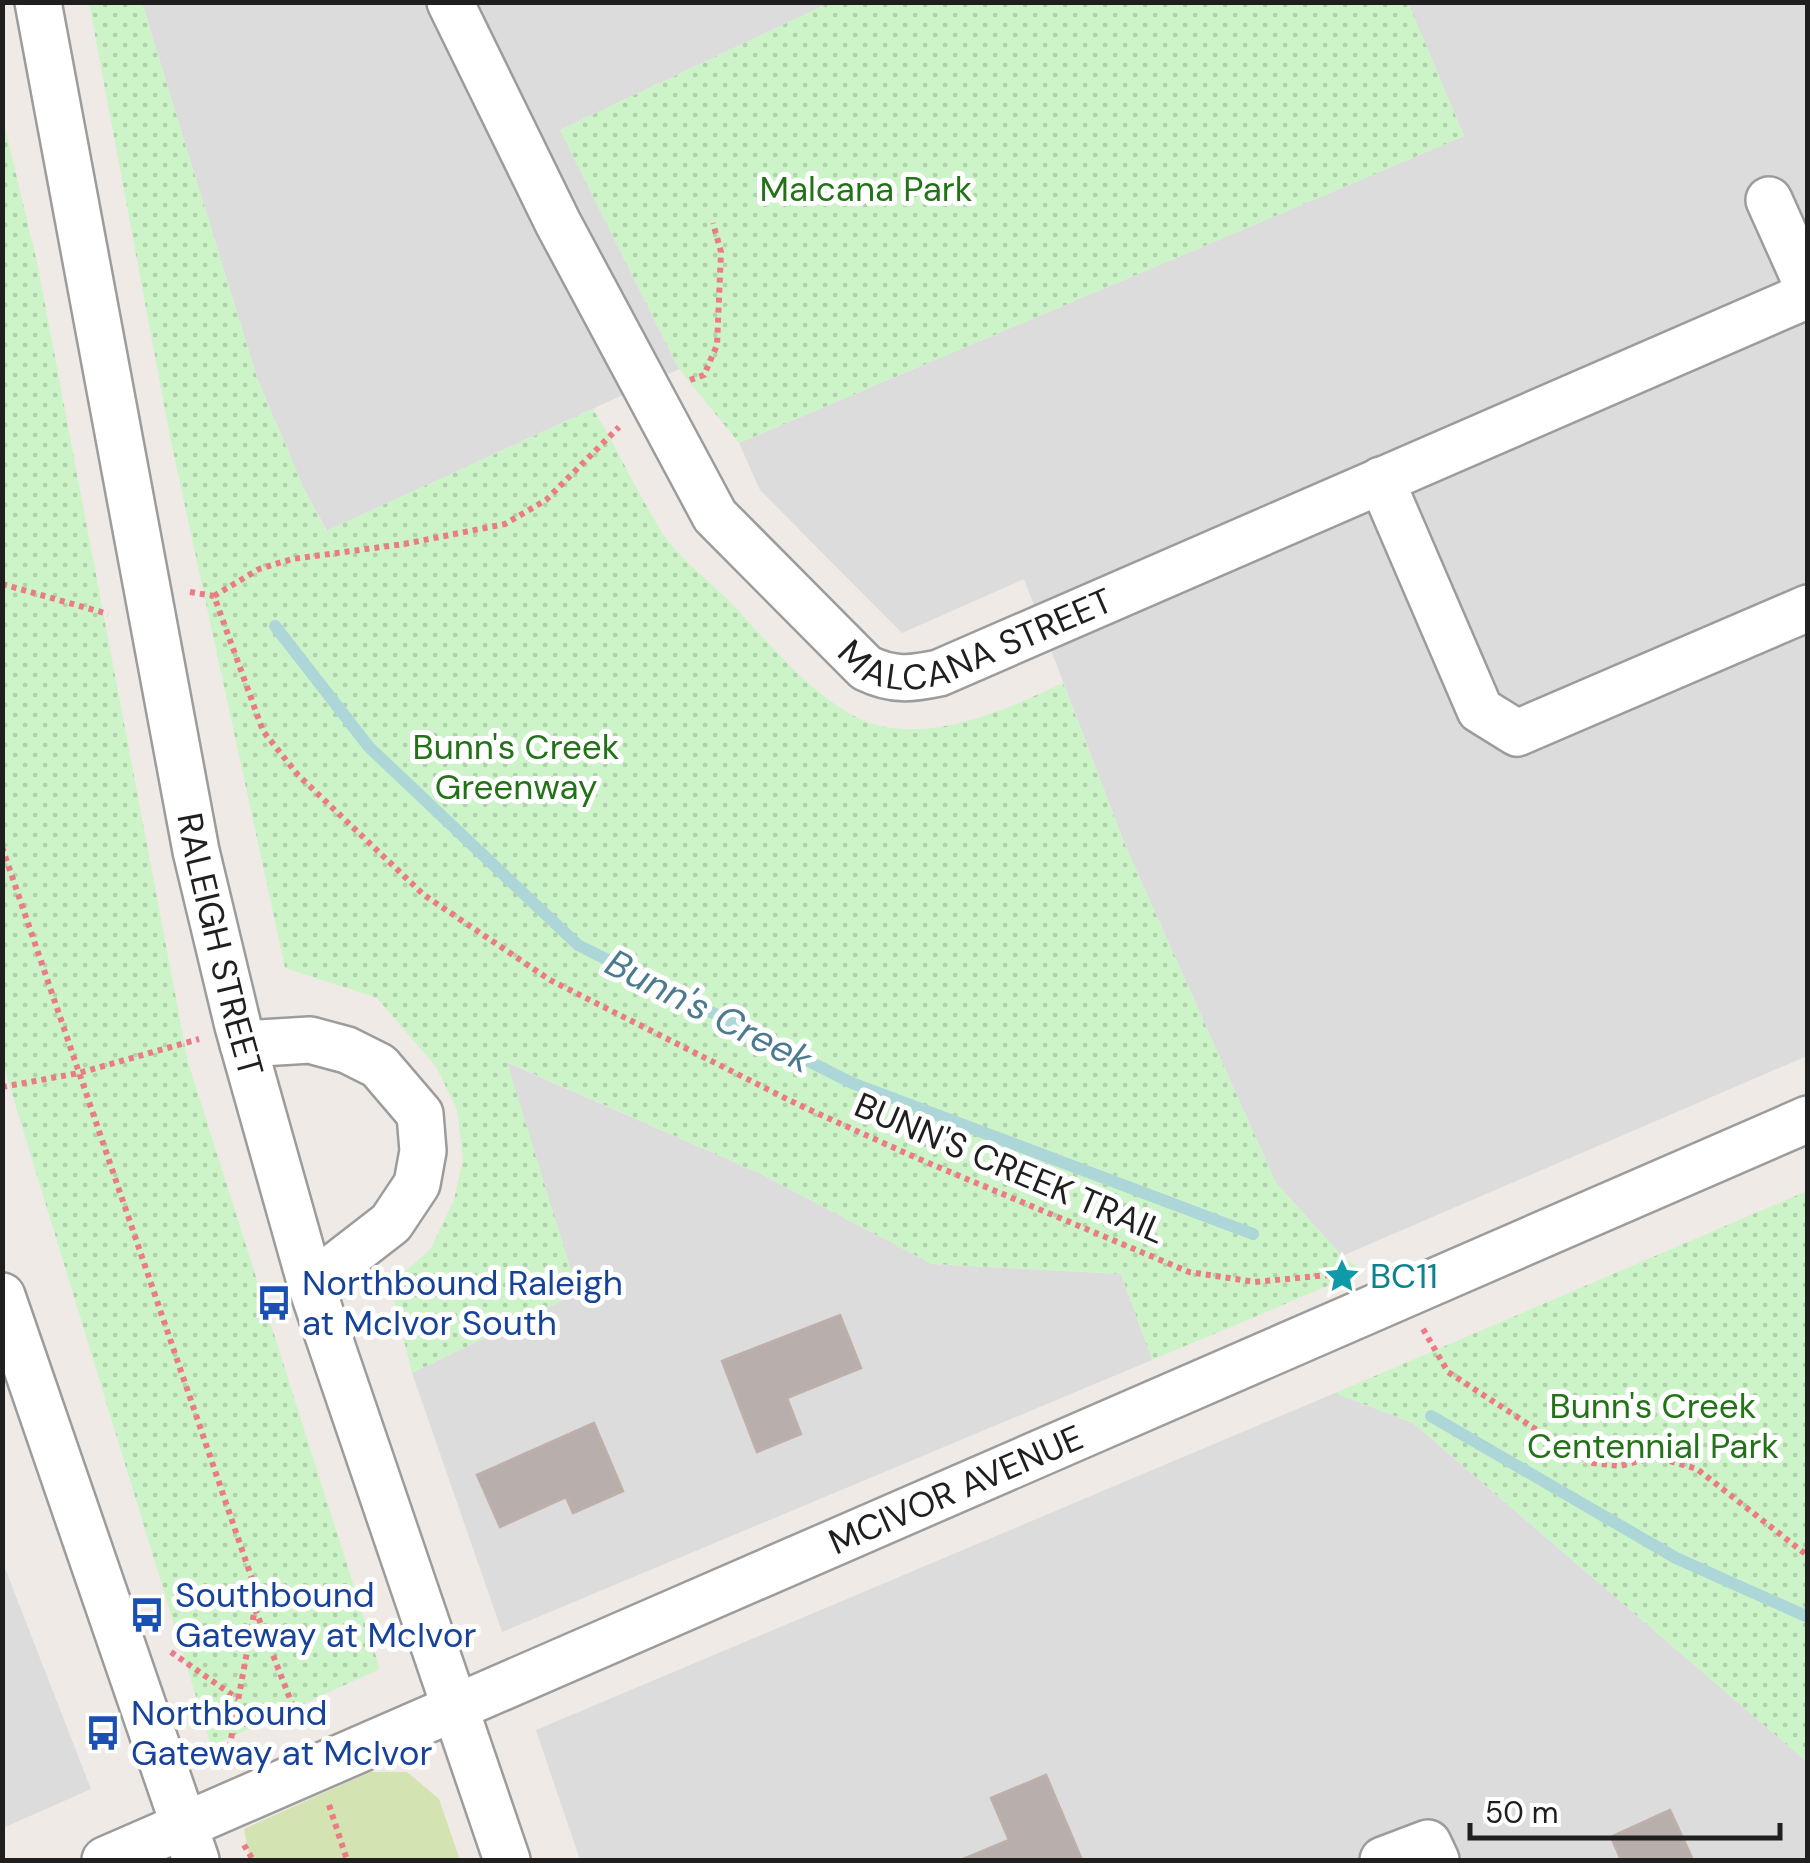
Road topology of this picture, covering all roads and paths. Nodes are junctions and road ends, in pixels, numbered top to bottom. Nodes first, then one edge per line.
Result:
1 (38, 2) edge
2 (450, 2) edge
3 (1769, 200) dead end
4 (713, 223) dead end
5 (1808, 287) edge
6 (1808, 295) edge
7 (648, 396) junction
8 (1381, 480) junction
9 (2, 584) edge
10 (214, 596) junction
11 (170, 600) junction
12 (1808, 608) edge
13 (2, 848) edge
14 (240, 1035) junction
15 (79, 1072) junction
16 (2, 1088) edge
17 (1808, 1119) edge
18 (311, 1285) junction
19 (2, 1296) edge
20 (1389, 1302) junction
21 (1808, 1556) edge
22 (158, 1643) dead end
23 (238, 1699) junction
24 (456, 1709) junction
25 (225, 1771) dead end
26 (190, 1843) edge
27 (106, 1860) edge
28 (508, 1860) edge
29 (1383, 1860) edge
30 (1436, 1860) edge

1 - 11 street, RALEIGH STREET
2 - 7 street, MALCANA STREET
3 - 5 street
4 - 7 path
6 - 8 street, MALCANA STREET
7 - 8 street, MALCANA STREET
7 - 10 path
8 - 12 street
9 - 11 path
10 - 11 path
10 - 20 path, BUNN'S CREEK TRAIL
11 - 14 street, RALEIGH STREET
13 - 15 path
14 - 15 path
14 - 18 street, RALEIGH STREET
14 - 18 street
15 - 16 path
15 - 23 path
17 - 20 street, MCIVOR AVENUE
18 - 24 street, RALEIGH STREET
19 - 26 street
20 - 21 path, BUNN'S CREEK TRAIL
20 - 24 street, MCIVOR AVENUE
22 - 23 path
23 - 25 path
24 - 26 street, MCIVOR AVENUE
24 - 28 street, RALEIGH STREET
26 - 27 street, MCIVOR AVENUE
29 - 30 street

